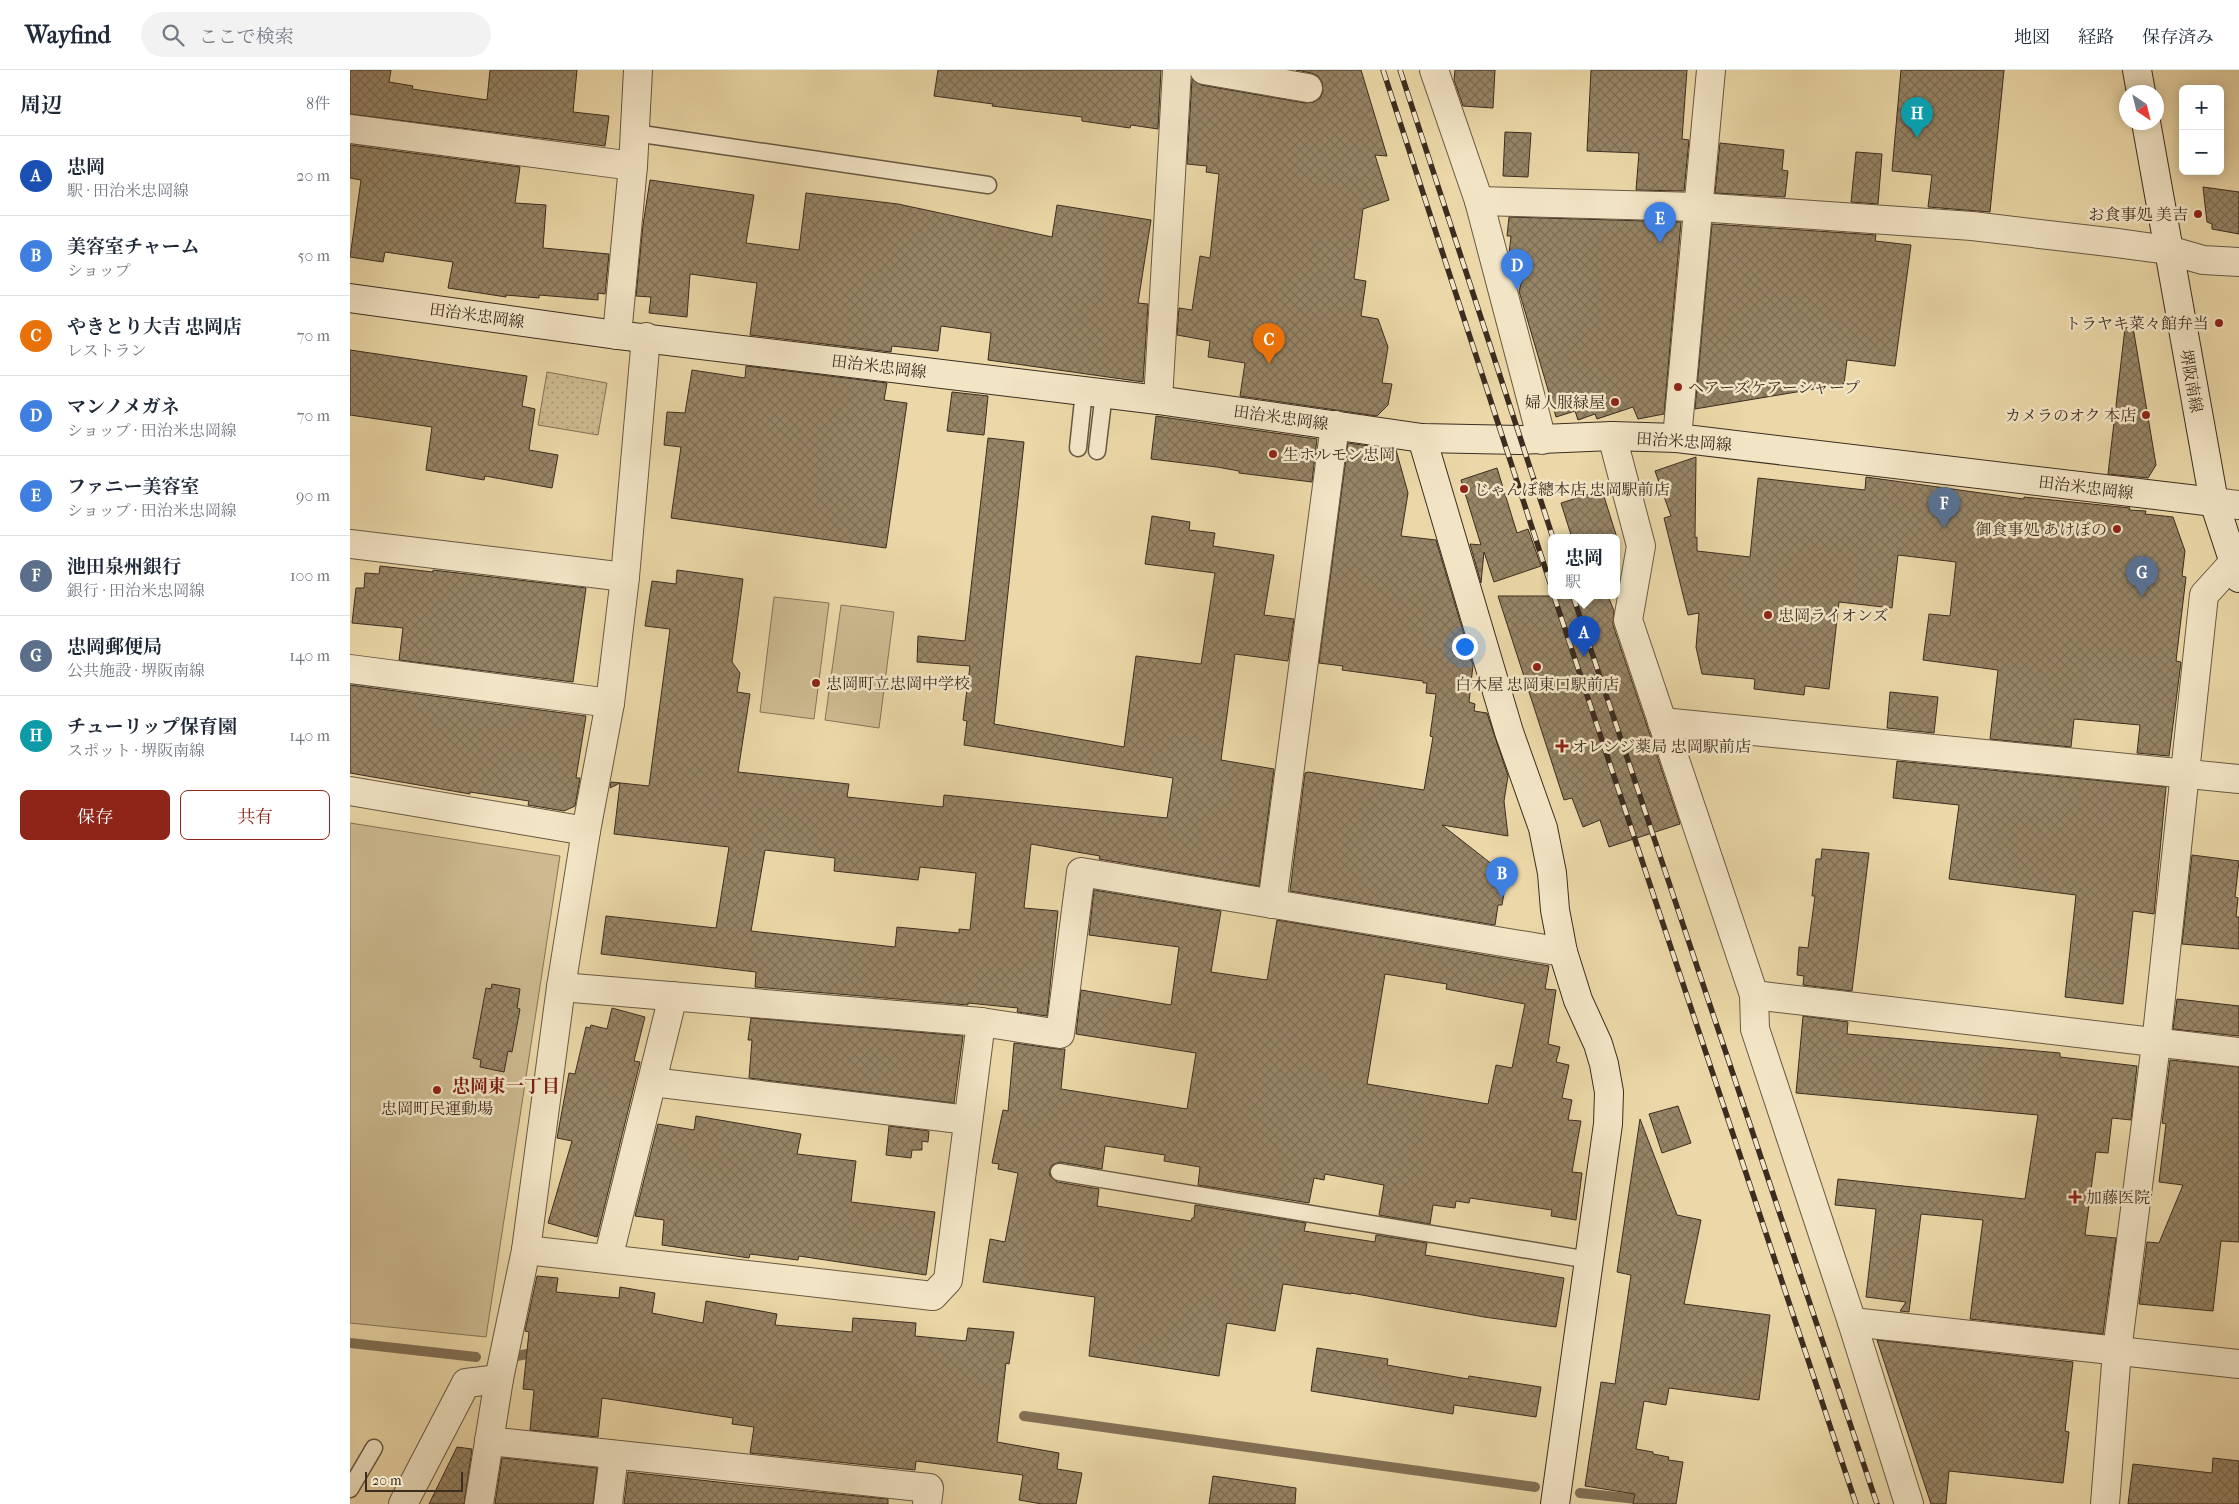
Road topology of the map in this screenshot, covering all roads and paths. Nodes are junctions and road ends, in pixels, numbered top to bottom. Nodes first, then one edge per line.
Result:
1 (638, 70) edge
2 (1177, 70) edge
3 (1204, 70) edge
4 (1434, 70) edge
5 (1711, 70) edge
6 (2137, 70) edge
7 (2140, 85) edge
8 (1308, 88) dead end
9 (350, 129) edge
10 (2147, 130) edge
11 (635, 133) junction
12 (633, 166) junction
13 (988, 185) dead end
14 (1479, 201) junction
15 (1698, 207) junction
16 (2168, 250) junction
17 (2239, 262) edge
18 (350, 298) edge
19 (617, 335) junction
20 (646, 337) junction
21 (1094, 392) junction
22 (1158, 400) junction
23 (1335, 425) junction
24 (1612, 436) junction
25 (1422, 438) junction
26 (1678, 438) junction
27 (1542, 440) junction
28 (1078, 448) dead end
29 (1097, 451) dead end
30 (2226, 503) edge
31 (350, 544) edge
32 (2236, 570) edge
33 (626, 577) junction
34 (350, 669) edge
35 (610, 703) junction
36 (1662, 722) junction
37 (2183, 774) junction
38 (2239, 780) edge
39 (350, 791) edge
40 (586, 831) junction
41 (1272, 904) junction
42 (1563, 952) junction
43 (561, 987) junction
44 (1754, 995) junction
45 (672, 996) junction
46 (981, 1022) junction
47 (2156, 1044) junction
48 (2239, 1052) edge
49 (652, 1082) junction
50 (968, 1120) junction
51 (1059, 1172) dead end
52 (526, 1250) junction
53 (608, 1259) junction
54 (1589, 1260) junction
55 (1852, 1322) junction
56 (2117, 1351) junction
57 (2239, 1364) edge
58 (499, 1379) junction
59 (489, 1442) junction
60 (374, 1448) dead end
61 (614, 1455) junction
62 (350, 1489) edge
63 (403, 1504) edge
64 (479, 1504) edge
65 (608, 1504) edge
66 (927, 1504) edge
67 (1555, 1504) edge
68 (1909, 1504) edge
69 (2105, 1504) edge

1 - 11 street
2 - 22 street
3 - 8 street
4 - 14 street
5 - 15 street
6 - 7 street
9 - 12 street
10 - 16 street, 堺阪南線
11 - 12 street
11 - 13 lane
12 - 19 street
14 - 15 street
14 - 27 street
15 - 16 street
15 - 26 street
16 - 17 street
16 - 30 street, 堺阪南線
18 - 19 street, 田治米忠岡線
19 - 20 street, 田治米忠岡線
20 - 21 street, 田治米忠岡線
20 - 33 street
21 - 22 street, 田治米忠岡線
21 - 28 lane
21 - 29 lane
22 - 23 street, 田治米忠岡線
23 - 25 street, 田治米忠岡線
23 - 41 street
24 - 26 street, 田治米忠岡線
24 - 27 street, 田治米忠岡線
24 - 36 street
25 - 27 street, 田治米忠岡線
25 - 42 street
26 - 30 street, 田治米忠岡線
30 - 32 street, 堺阪南線
31 - 33 street
32 - 37 street
33 - 35 street
34 - 35 street
35 - 40 street
36 - 37 street
36 - 44 street
37 - 38 street
37 - 47 street
39 - 40 street
40 - 43 street
41 - 42 street
41 - 46 street
42 - 54 street
43 - 45 street
43 - 52 street
44 - 47 street
44 - 55 street
45 - 46 street
45 - 49 street
46 - 50 street
47 - 48 street
47 - 56 street
49 - 50 street
49 - 53 street
50 - 53 street
51 - 54 lane
52 - 53 street
52 - 58 street
54 - 67 street
55 - 56 street
55 - 68 street
56 - 57 street
56 - 69 street
58 - 59 street
58 - 63 street
59 - 61 street
59 - 64 street
60 - 62 lane
61 - 65 street
61 - 66 street

